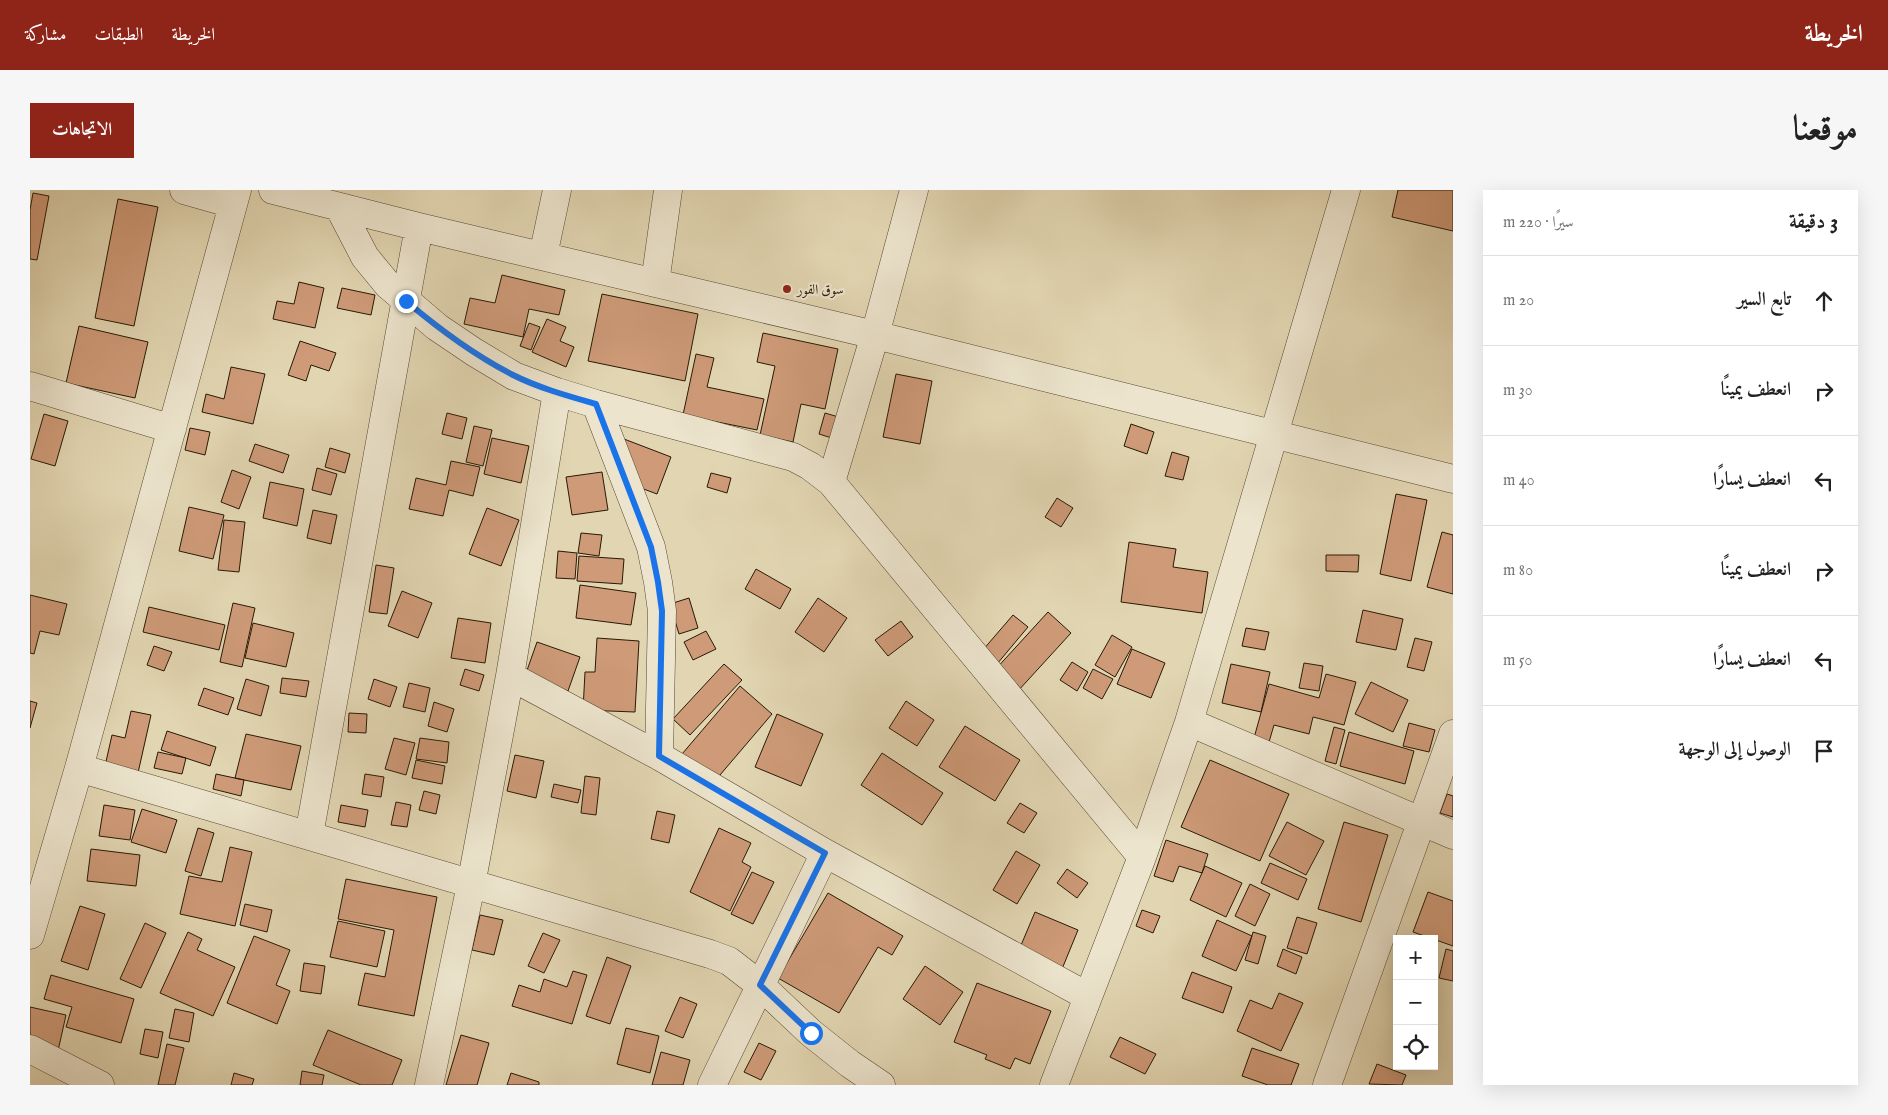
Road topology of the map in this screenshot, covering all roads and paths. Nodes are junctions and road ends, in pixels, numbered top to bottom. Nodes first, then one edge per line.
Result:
1 (184, 190) edge
2 (273, 190) edge
3 (557, 190) edge
4 (668, 190) edge
5 (914, 190) edge
6 (1346, 190) edge
7 (235, 197) edge
8 (339, 207) junction
9 (419, 227) junction
10 (543, 256) junction
11 (655, 283) junction
12 (406, 301) junction
13 (875, 335) junction
14 (30, 386) edge
15 (557, 392) junction
16 (596, 404) junction
17 (172, 429) junction
18 (1274, 434) junction
19 (1453, 479) edge
20 (832, 482) junction
21 (510, 676) junction
22 (1189, 722) junction
23 (1453, 734) edge
24 (659, 756) junction
25 (79, 768) junction
26 (1421, 822) junction
27 (309, 835) junction
28 (1453, 835) edge
29 (825, 853) junction
30 (1142, 857) junction
31 (472, 885) junction
32 (30, 935) edge
33 (760, 985) junction
34 (1087, 996) junction
35 (30, 1049) edge
36 (100, 1085) edge
37 (429, 1085) edge
38 (712, 1085) edge
39 (881, 1085) edge
40 (1054, 1085) edge
41 (1327, 1085) edge

1 - 7 street
2 - 8 street
3 - 10 street
4 - 11 street
5 - 13 street
6 - 18 street
7 - 17 street
8 - 9 street
8 - 12 street
9 - 10 street
9 - 12 street
10 - 11 street
11 - 13 street
12 - 15 street
12 - 27 street
13 - 18 street
13 - 20 street
14 - 17 street
15 - 16 street
15 - 21 street
16 - 20 street
16 - 24 street
17 - 25 street
18 - 19 street
18 - 22 street
20 - 30 street
21 - 24 street
21 - 31 street
22 - 26 street
22 - 30 street
23 - 26 street
24 - 29 street
25 - 27 street
25 - 32 street
26 - 28 street
26 - 41 street
27 - 31 street
29 - 33 street
29 - 34 street
30 - 34 street
31 - 33 street
31 - 37 street
33 - 38 street
33 - 39 street
34 - 40 street
35 - 36 street

